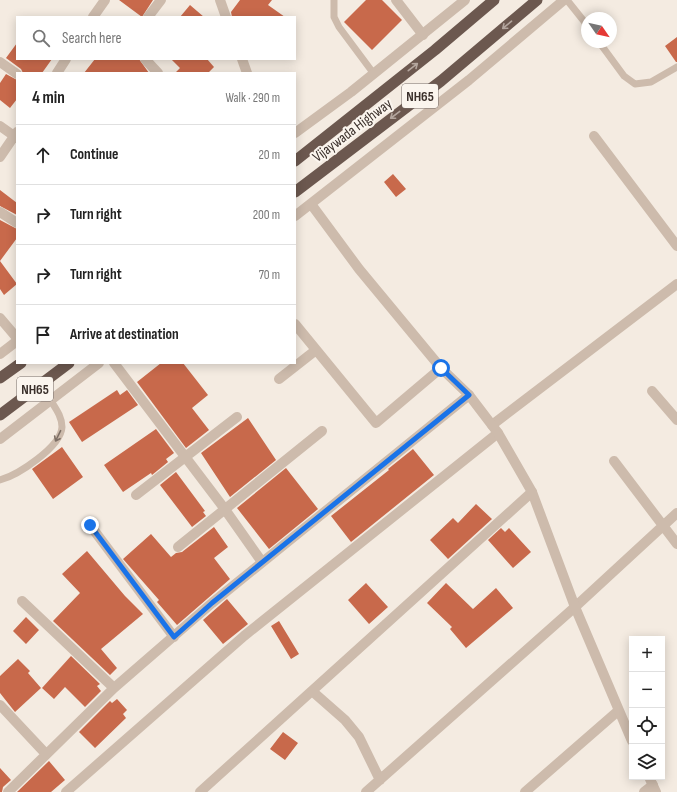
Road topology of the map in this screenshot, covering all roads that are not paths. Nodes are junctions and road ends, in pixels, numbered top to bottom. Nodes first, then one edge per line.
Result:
1 (105, 0) edge
2 (161, 0) edge
3 (230, 0) edge
4 (334, 0) edge
5 (396, 0) edge
6 (465, 0) edge
7 (494, 0) edge
8 (537, 0) edge
9 (566, 0) edge
10 (223, 8) edge
11 (94, 16) edge
12 (149, 16) edge
13 (581, 18) edge
14 (422, 35) junction
15 (603, 48) edge
16 (65, 60) edge
17 (146, 60) edge
18 (242, 60) edge
19 (0, 62) edge
20 (677, 66) edge
21 (58, 72) edge
22 (157, 72) edge
23 (247, 72) edge
24 (16, 73) edge
25 (374, 74) junction
26 (0, 126) edge
27 (296, 132) edge
28 (16, 135) edge
29 (594, 136) dead end
30 (0, 157) edge
31 (296, 160) edge
32 (296, 191) edge
33 (311, 204) junction
34 (0, 212) edge
35 (296, 215) edge
36 (16, 222) edge
37 (677, 246) edge
38 (677, 284) edge
39 (0, 318) edge
40 (296, 325) edge
41 (16, 337) edge
42 (16, 342) edge
43 (316, 350) junction
44 (0, 354) edge
45 (20, 364) edge
46 (68, 364) edge
47 (98, 364) edge
48 (115, 364) edge
49 (441, 368) junction
50 (0, 378) edge
51 (279, 379) dead end
52 (652, 391) dead end
53 (469, 395) junction
54 (51, 401) junction
55 (0, 415) edge
56 (237, 417) dead end
57 (677, 420) edge
58 (495, 429) junction
59 (322, 431) dead end
60 (0, 439) edge
61 (185, 458) junction
62 (614, 460) dead end
63 (0, 480) edge
64 (532, 492) junction
65 (136, 495) dead end
66 (224, 508) junction
67 (677, 513) edge
68 (90, 525) dead end
69 (663, 526) junction
70 (677, 544) edge
71 (178, 547) dead end
72 (262, 562) junction
73 (22, 601) dead end
74 (575, 607) junction
75 (174, 637) junction
76 (114, 688) junction
77 (312, 691) junction
78 (0, 705) edge
79 (618, 711) junction
80 (629, 735) edge
81 (46, 754) junction
82 (380, 780) junction
83 (653, 785) edge
84 (8, 792) edge
85 (66, 792) edge
86 (200, 792) edge
87 (366, 792) edge
88 (525, 792) edge
89 (644, 792) edge

1 - 11 street
2 - 12 street
3 - 10 street
4 - 25 lane
5 - 14 street
6 - 14 street
31 -> 7 highway, Vijaywada Highway / NH65
8 -> 32 highway, Vijaywada Highway / NH65
9 - 13 lane
9 - 33 street
14 - 25 street
15 - 20 lane
16 - 21 street
17 - 22 street
18 - 23 street
19 - 24 street
25 - 27 street
26 - 28 street
28 - 30 street
29 - 37 street
33 - 35 street
33 - 49 street
34 - 36 street
38 - 58 street
39 - 41 street
40 - 43 street
42 - 44 street
43 - 49 street
43 - 51 street
45 - 50 highway, NH65
46 - 55 highway, NH65
47 - 54 street
48 - 61 street
49 - 53 street
52 - 57 street
53 - 58 street
53 - 72 street
54 - 60 street
54 -> 63 lane
56 - 61 street
58 - 64 street
58 - 85 street
59 - 66 street
61 - 65 street
61 - 66 street
62 - 69 street
64 - 74 street
64 - 77 street
66 - 71 street
66 - 72 street
67 - 69 street
68 - 75 street
69 - 70 street
69 - 74 street
72 - 75 street
73 - 76 street
74 - 79 street
74 - 82 street
75 - 76 street
76 - 81 street
77 - 82 street
77 - 86 street
78 - 81 street
79 - 80 street
79 - 88 street
81 - 84 street
82 - 87 street
83 - 89 street

